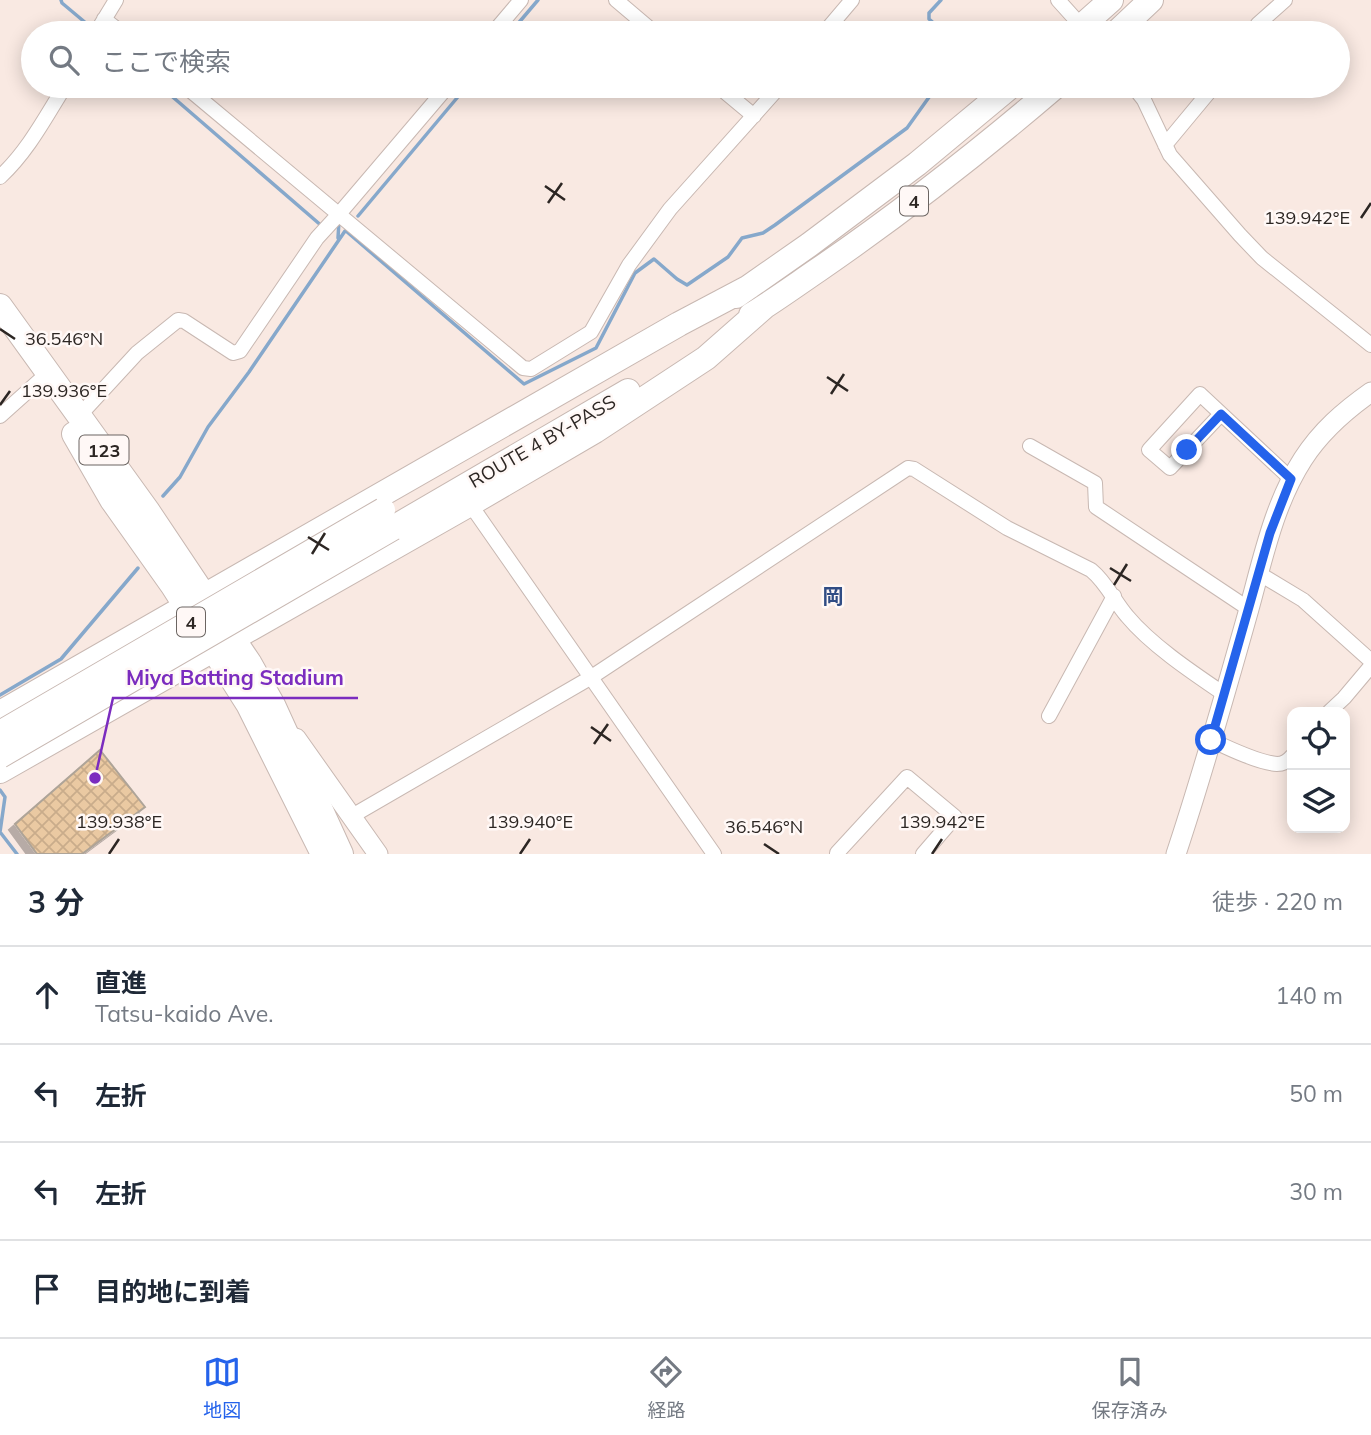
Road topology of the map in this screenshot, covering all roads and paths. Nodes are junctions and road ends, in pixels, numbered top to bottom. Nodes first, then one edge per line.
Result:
1 (116, 0) edge
2 (521, 0) edge
3 (616, 0) edge
4 (852, 0) edge
5 (1058, 0) edge
6 (1111, 0) edge
7 (1151, 0) edge
8 (1285, 0) edge
9 (104, 19) joint
10 (107, 21) edge
11 (503, 21) edge
12 (641, 21) edge
13 (834, 21) edge
14 (1074, 21) edge
15 (1091, 21) edge
16 (1129, 21) edge
17 (1261, 21) edge
18 (58, 98) edge
19 (199, 98) edge
20 (438, 98) edge
21 (732, 98) edge
22 (770, 98) edge
23 (997, 98) edge
24 (1042, 98) edge
25 (1142, 98) edge
26 (1204, 98) edge
27 (754, 116) junction
28 (1165, 145) junction
29 (0, 177) edge
30 (339, 214) junction
31 (749, 287) junction
32 (0, 306) edge
33 (764, 307) junction
34 (0, 328) edge
35 (1371, 345) edge
36 (43, 378) junction
37 (1371, 393) edge
38 (1221, 414) junction
39 (0, 416) edge
40 (79, 416) junction
41 (1030, 446) dead end
42 (1291, 479) junction
43 (470, 504) junction
44 (388, 519) junction
45 (1258, 573) junction
46 (1114, 596) junction
47 (195, 601) junction
48 (1249, 609) junction
49 (223, 644) junction
50 (1371, 663) edge
51 (590, 678) junction
52 (1224, 694) junction
53 (273, 705) junction
54 (1334, 707) edge
55 (0, 713) edge
56 (1049, 716) dead end
57 (0, 733) edge
58 (1211, 740) junction
59 (0, 756) edge
60 (1287, 761) edge
61 (0, 771) edge
62 (352, 816) junction
63 (323, 854) edge
64 (341, 854) edge
65 (378, 854) edge
66 (714, 854) edge
67 (838, 854) edge
68 (923, 854) edge
69 (1176, 854) edge

1 - 9 street
2 - 11 street
3 - 12 street
4 - 13 street
5 - 14 street
6 - 15 highway
7 - 16 highway
8 - 17 street
9 - 10 street
18 - 29 street
19 - 30 street
20 - 30 street
21 - 27 street
22 - 27 street
23 - 31 highway, ROUTE 4 BY-PASS / 4
24 - 33 highway, ROUTE 4 BY-PASS / 4
25 - 28 street
26 - 28 street
27 - 30 street
28 - 35 street
30 - 40 street
31 - 44 highway, ROUTE 4 BY-PASS / 4
31 - 47 highway
32 - 36 highway, 123
33 - 43 highway
33 - 44 highway, ROUTE 4 BY-PASS / 4
34 - 36 highway, 123
36 - 39 street
36 - 40 highway, 123
36 - 47 highway, 123
37 - 42 main road
38 - 38 street
38 - 42 street
40 - 47 highway, 123
41 - 48 street
42 - 45 main road
43 - 49 highway
43 - 51 street
44 - 57 highway, ROUTE 4 BY-PASS / 4, bridge
44 - 59 highway, ROUTE 4 BY-PASS / 4, bridge
45 - 48 main road
45 - 50 street
46 - 51 street
46 - 52 street
46 - 56 street
47 - 49 highway, 123
47 - 55 highway
48 - 52 main road
49 - 53 highway, 123
49 - 61 highway
49 - 63 highway, 123
50 - 54 street
51 - 62 street
51 - 66 street
52 - 58 main road
53 - 62 main road
53 - 64 highway, 123
58 - 60 street
58 - 69 main road
62 - 65 main road
67 - 68 street

